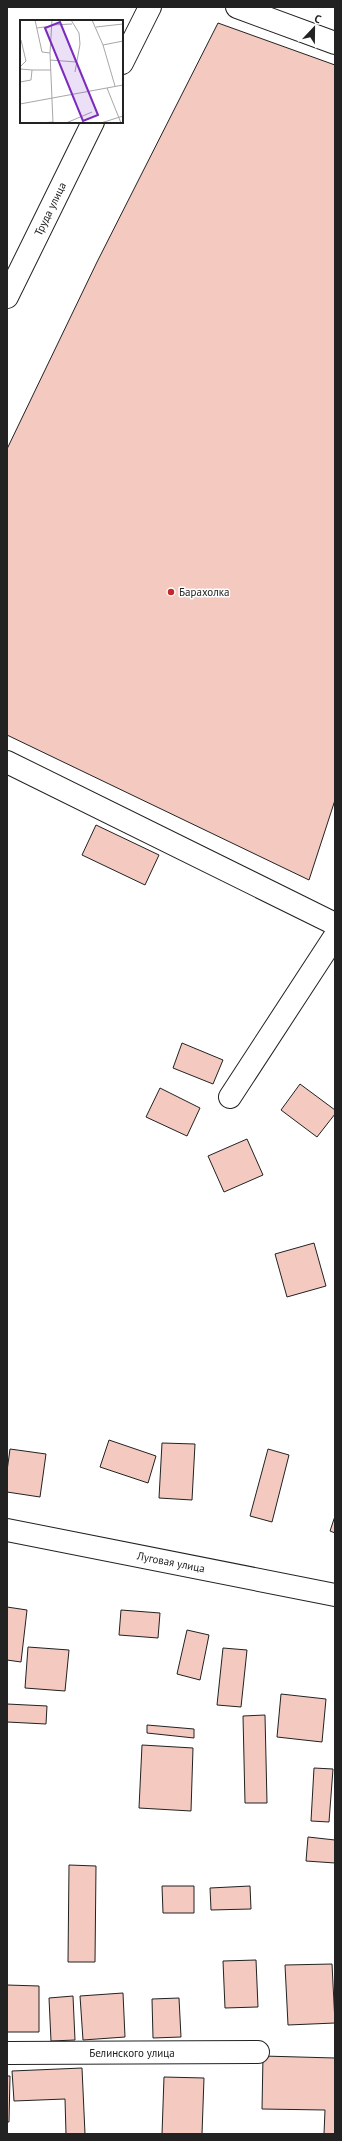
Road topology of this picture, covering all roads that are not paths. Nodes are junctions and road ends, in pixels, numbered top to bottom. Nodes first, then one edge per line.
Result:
1 (150, 7) edge
2 (237, 7) edge
3 (335, 42) edge
4 (123, 61) edge
5 (93, 123) edge
6 (7, 297) edge
7 (7, 762) edge
8 (335, 924) edge
9 (335, 936) edge
10 (230, 1097) dead end
11 (7, 1530) edge
12 (335, 1595) edge
13 (258, 2052) dead end
14 (7, 2053) edge

1 - 4 street
2 - 3 street
5 - 6 street, Труда улица
7 - 8 street
9 - 10 street
11 - 12 street, Луговая улица
13 - 14 street, Белинского улица

